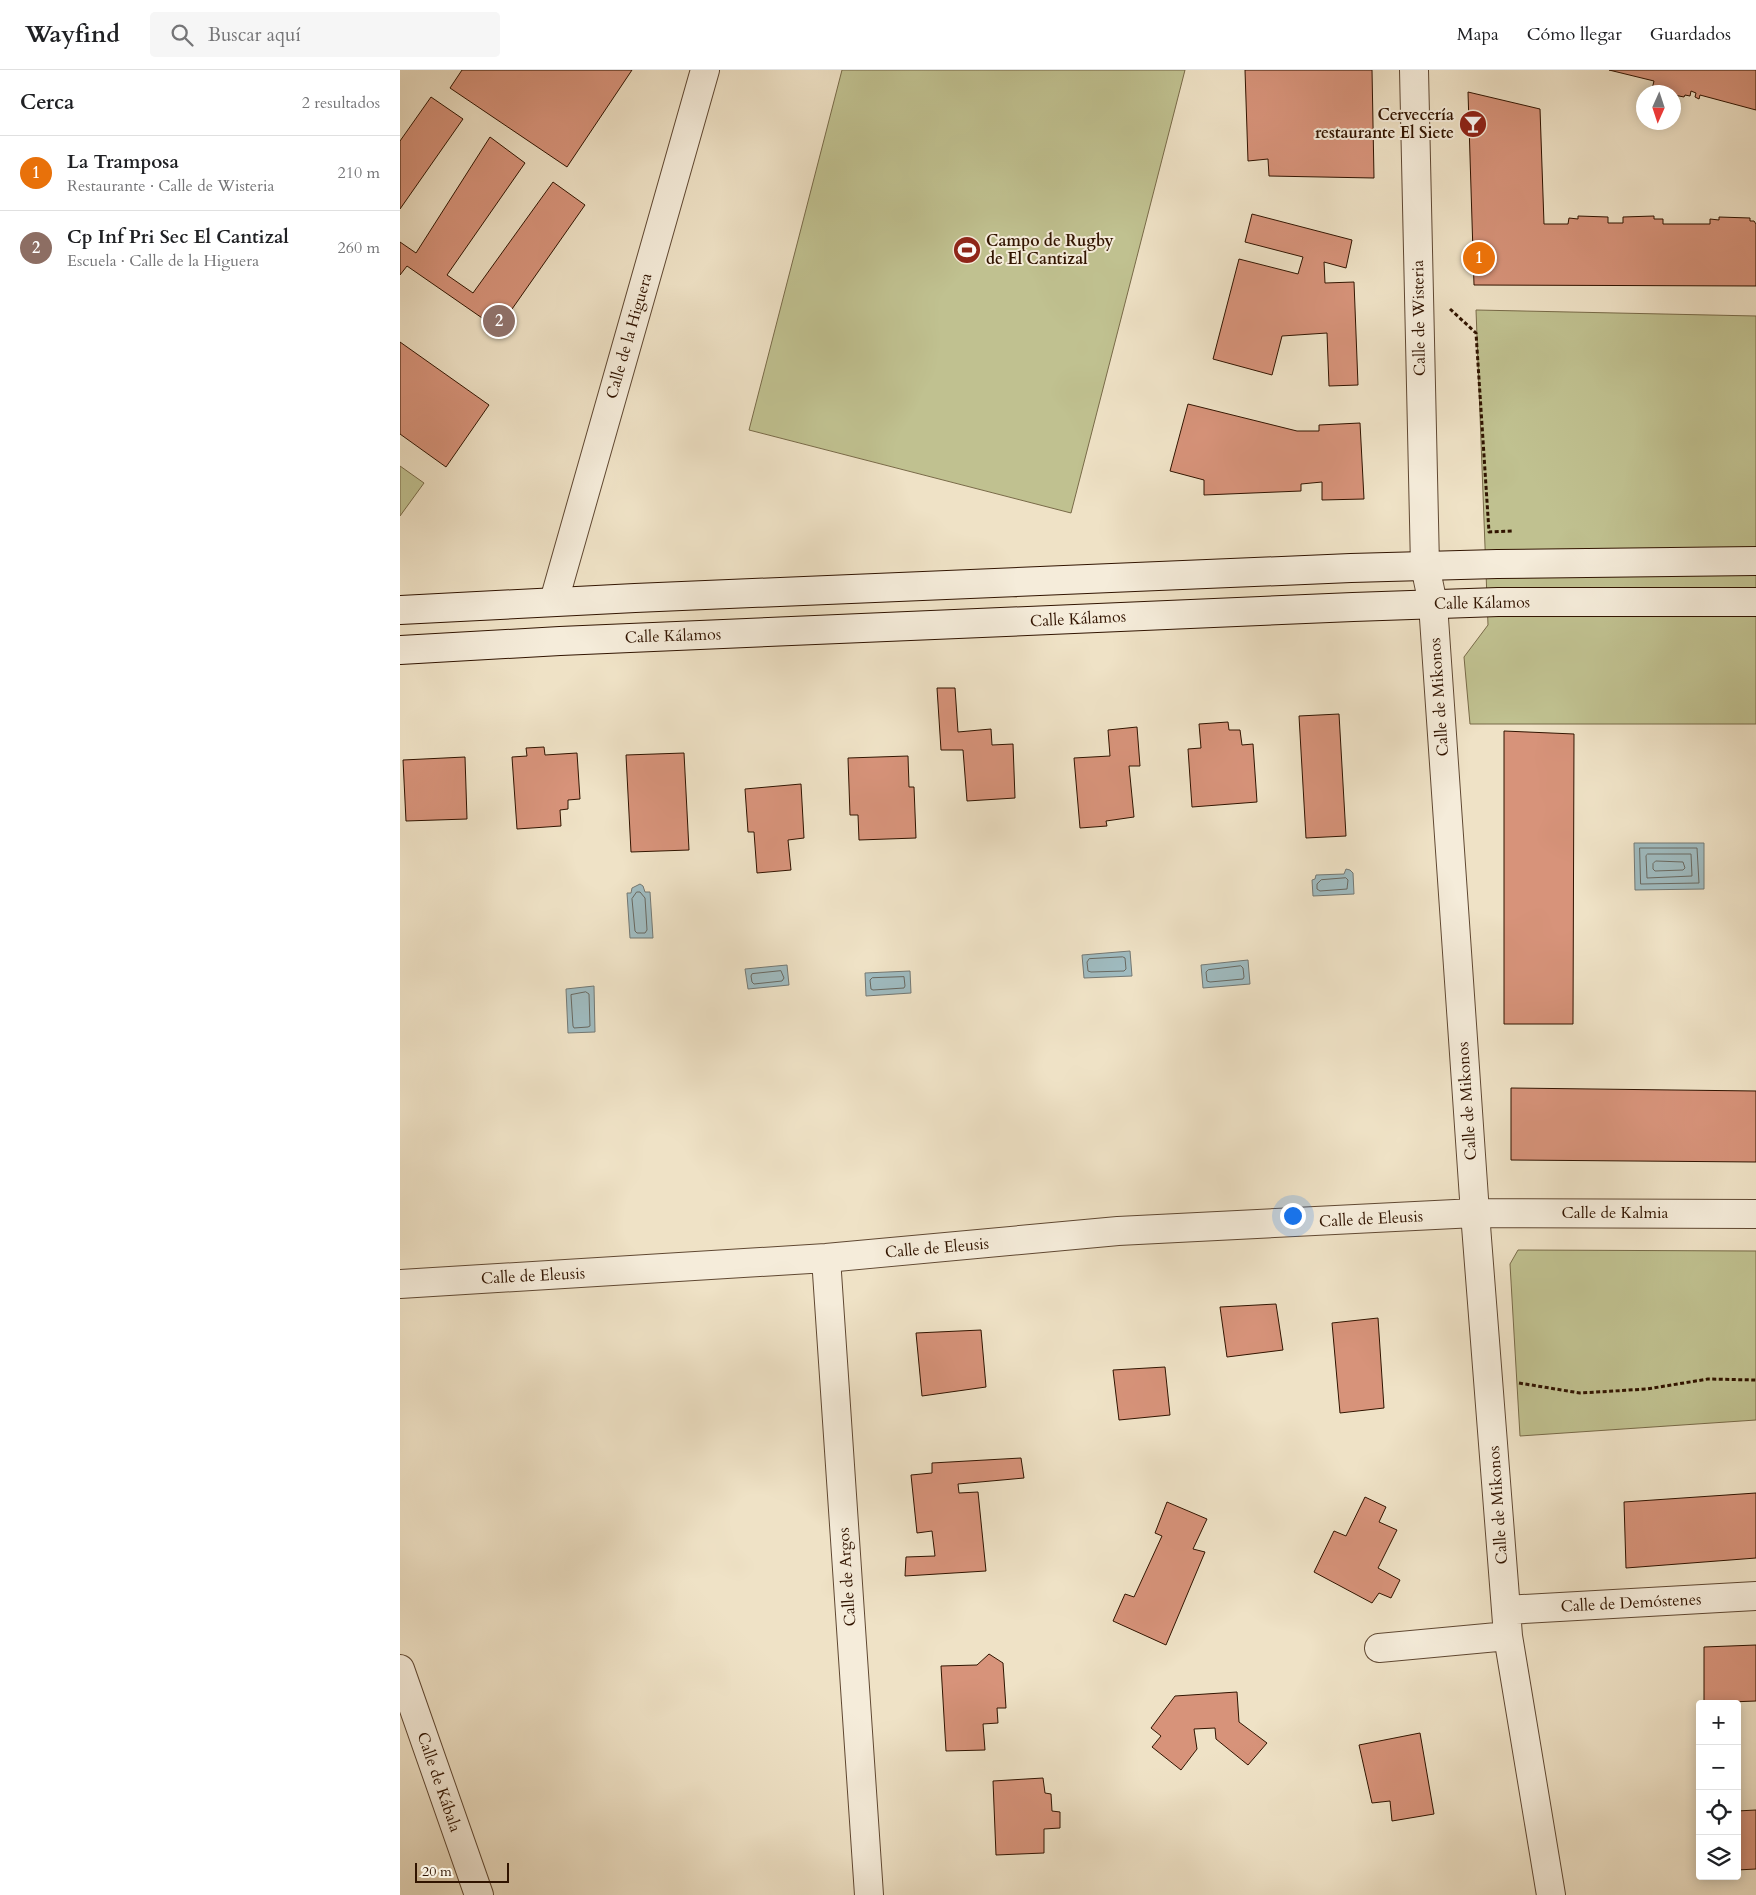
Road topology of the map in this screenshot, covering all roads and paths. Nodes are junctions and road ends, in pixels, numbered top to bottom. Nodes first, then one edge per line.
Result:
1 (705, 70) edge
2 (1414, 70) edge
3 (1445, 304) dead end
4 (1519, 531) dead end
5 (1756, 561) edge
6 (1425, 566) junction
7 (554, 602) junction
8 (1756, 602) edge
9 (1433, 604) junction
10 (400, 610) edge
11 (400, 650) edge
12 (1475, 1213) junction
13 (1756, 1214) edge
14 (826, 1258) junction
15 (400, 1284) edge
16 (1488, 1376) junction
17 (1756, 1380) edge
18 (1756, 1596) edge
19 (1506, 1610) junction
20 (1508, 1636) junction
21 (1379, 1648) dead end
22 (400, 1669) edge
23 (479, 1895) edge
24 (869, 1895) edge
25 (1550, 1895) edge

1 - 7 street, Calle de la Higuera
2 - 6 street, Calle de Wisteria
3 - 4 path
5 - 6 street
6 - 7 street
6 - 9 street, Calle de Mikonos
7 - 10 street
8 - 9 street, Calle Kálamos
9 - 11 street, Calle Kálamos
9 - 12 street, Calle de Mikonos
12 - 13 street, Calle de Kalmia
12 - 14 street, Calle de Eleusis
12 - 16 street, Calle de Mikonos
14 - 15 street, Calle de Eleusis
14 - 24 street, Calle de Argos
16 - 17 path
16 - 19 street, Calle de Mikonos
18 - 19 street, Calle de Demóstenes
19 - 20 street, Calle de Mikonos
20 - 21 street
20 - 25 street, Calle de Mikonos
22 - 23 street, Calle de Kábala

